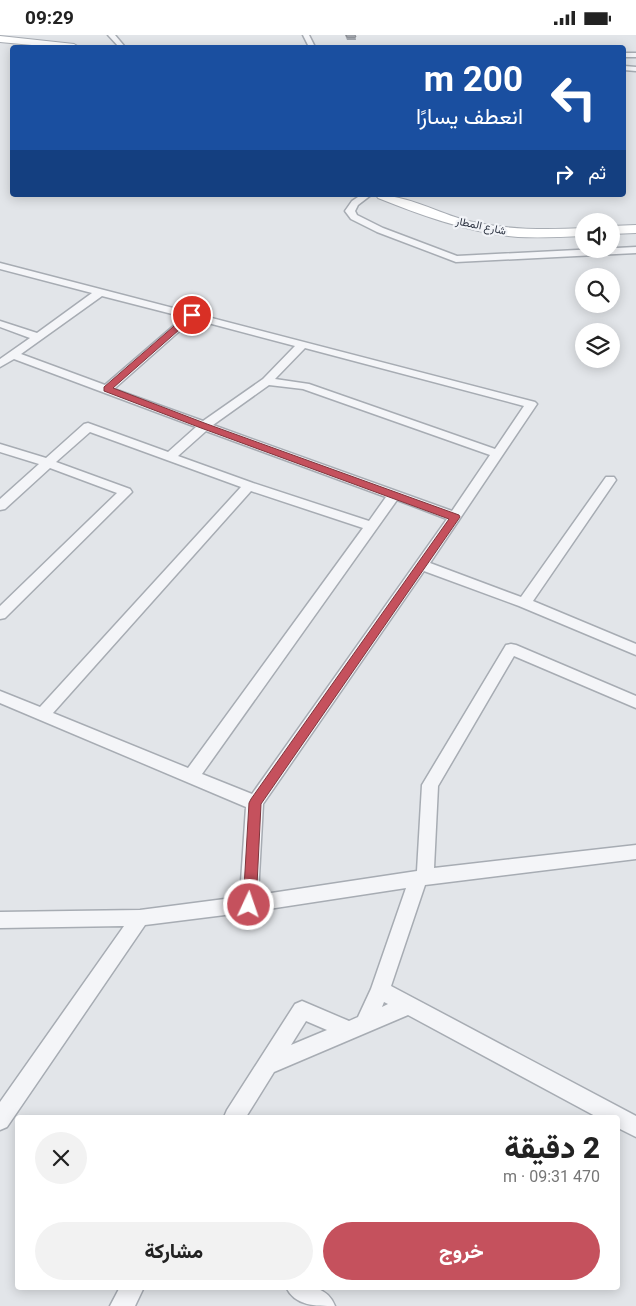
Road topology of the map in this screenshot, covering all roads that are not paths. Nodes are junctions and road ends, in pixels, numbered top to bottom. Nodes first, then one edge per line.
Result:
1 (112, 35) edge
2 (0, 39) edge
3 (60, 45) edge
4 (120, 45) edge
5 (364, 197) edge
6 (387, 197) edge
7 (425, 198) dead end
8 (636, 221) edge
9 (620, 222) edge
10 (575, 224) edge
11 (636, 229) edge
12 (620, 230) edge
13 (575, 232) edge
14 (636, 250) edge
15 (0, 266) edge
16 (102, 291) junction
17 (192, 315) junction
18 (0, 324) edge
19 (39, 337) junction
20 (303, 344) junction
21 (14, 355) junction
22 (0, 364) edge
23 (267, 381) junction
24 (107, 389) junction
25 (204, 426) junction
26 (0, 448) edge
27 (498, 454) junction
28 (170, 457) junction
29 (48, 463) junction
30 (610, 480) dead end
31 (249, 486) junction
32 (394, 495) junction
33 (0, 506) edge
34 (455, 517) junction
35 (371, 526) junction
36 (422, 565) junction
37 (524, 603) junction
38 (0, 614) edge
39 (636, 650) edge
40 (0, 697) edge
41 (636, 702) edge
42 (43, 714) junction
43 (191, 776) junction
44 (255, 803) junction
45 (636, 852) edge
46 (421, 878) junction
47 (249, 905) junction
48 (140, 918) junction
49 (0, 920) edge
50 (380, 990) junction
51 (409, 1005) junction
52 (357, 1027) junction
53 (269, 1064) junction
54 (235, 1115) edge
55 (614, 1115) edge
56 (620, 1118) edge
57 (0, 1120) edge
58 (636, 1127) edge
59 (130, 1290) edge
60 (300, 1290) edge
61 (122, 1306) edge
62 (323, 1306) edge

1 - 4 street
2 - 3 main road
5 - 14 street
6 - 13 main road, شارع المطار
7 - 10 main road, شارع المطار
8 - 9 main road
11 - 12 main road
15 - 16 street
16 - 17 street
16 - 19 street
17 - 20 street
17 - 24 street
18 - 19 street
19 - 21 street
20 - 23 street
20 - 27 street
21 - 22 street
21 - 24 street
23 - 25 street
23 - 27 street
24 - 25 street
25 - 28 street
25 - 32 street
26 - 29 street
27 - 34 street
28 - 29 street
28 - 31 street
29 - 33 street
29 - 38 street
30 - 37 street
31 - 35 street
31 - 42 street
32 - 34 street
32 - 35 street
34 - 36 street
35 - 43 street
36 - 37 street
36 - 44 street
37 - 39 street
40 - 42 street
41 - 46 street
42 - 43 street
43 - 44 street
44 - 47 street
45 - 46 street
46 - 47 street
46 - 50 street
47 - 48 street
48 - 49 street
48 - 57 street
50 - 51 street
50 - 52 street
51 - 52 street
51 - 55 street
52 - 53 street
52 - 53 street
53 - 54 street
56 - 58 street
59 - 61 street
60 - 62 street

